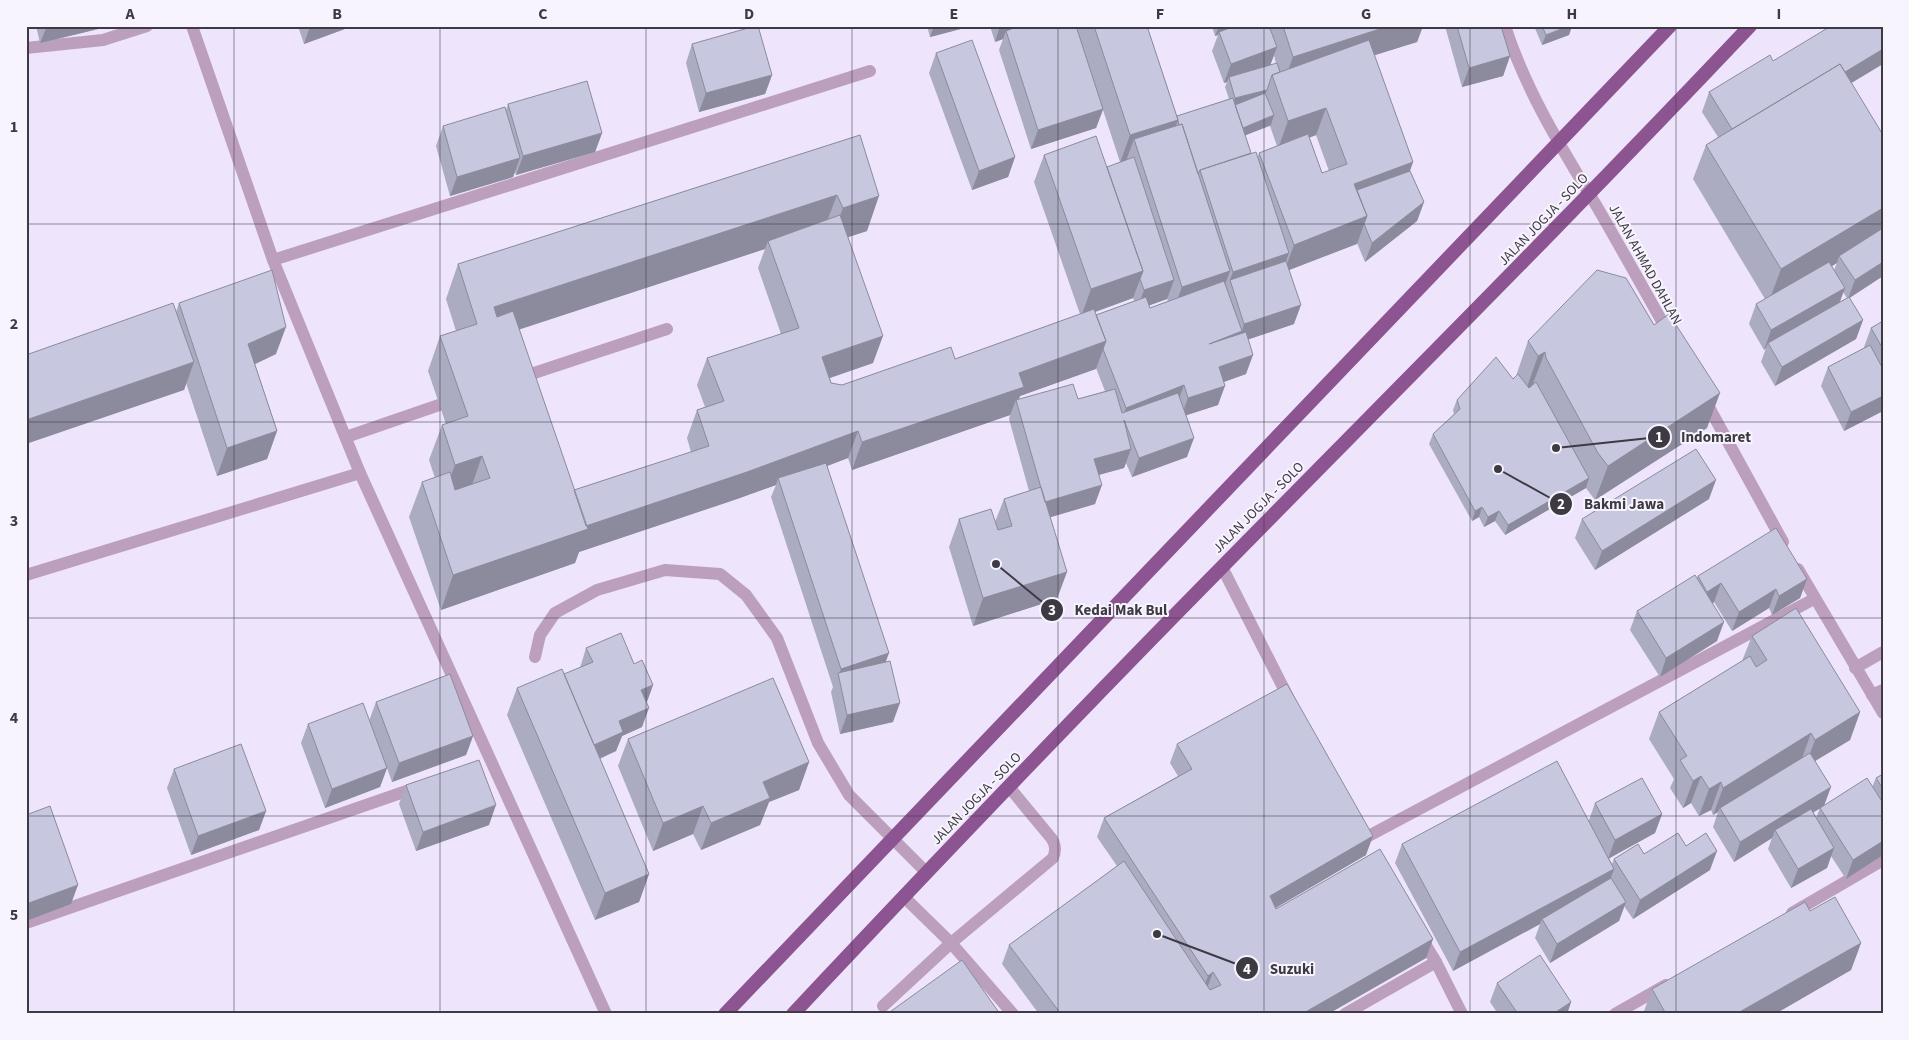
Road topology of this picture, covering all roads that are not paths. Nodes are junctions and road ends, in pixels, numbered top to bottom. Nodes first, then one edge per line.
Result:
1 (147, 26) edge
2 (192, 26) edge
3 (1505, 26) edge
4 (1670, 26) edge
5 (1750, 26) edge
6 (26, 48) edge
7 (870, 71) dead end
8 (1557, 143) junction
9 (1590, 195) junction
10 (273, 260) junction
11 (667, 329) dead end
12 (1675, 346) edge
13 (512, 380) edge
14 (1699, 390) edge
15 (439, 405) dead end
16 (346, 437) junction
17 (360, 472) junction
18 (1222, 566) junction
19 (26, 575) edge
20 (1814, 599) junction
21 (1883, 652) edge
22 (535, 657) dead end
23 (1855, 668) junction
24 (1877, 693) edge
25 (1295, 711) edge
26 (1883, 713) edge
27 (426, 784) edge
28 (1009, 787) junction
29 (1352, 823) edge
30 (893, 838) junction
31 (1883, 860) edge
32 (926, 872) junction
33 (904, 896) junction
34 (1779, 920) edge
35 (1411, 922) edge
36 (26, 923) edge
37 (951, 943) junction
38 (1436, 962) junction
39 (1676, 979) edge
40 (883, 1006) dead end
41 (606, 1014) edge
42 (725, 1014) edge
43 (793, 1014) edge
44 (1013, 1014) edge
45 (1345, 1014) edge
46 (1462, 1014) edge
47 (1615, 1014) edge

1 - 6 street
2 - 10 street
3 - 8 street, JALAN AHMAD DAHLAN
4 - 8 highway
5 - 9 highway, JALAN JOGJA - SOLO
7 - 10 street
8 - 9 street, JALAN AHMAD DAHLAN
8 - 30 highway
9 - 12 street, JALAN AHMAD DAHLAN
9 - 18 highway, JALAN JOGJA - SOLO
10 - 16 street
11 - 13 street
14 - 20 street
15 - 16 street
16 - 17 street
17 - 19 street
17 - 41 street
18 - 25 street
18 - 28 highway, JALAN JOGJA - SOLO
20 - 23 street
20 - 29 street
21 - 23 street
22 - 30 street
23 - 24 street
24 - 26 street
27 - 36 street
28 - 32 highway, JALAN JOGJA - SOLO
28 - 37 street
30 - 32 street
30 - 42 highway
31 - 34 street
32 - 33 highway, JALAN JOGJA - SOLO
33 - 37 street
33 - 43 highway, JALAN JOGJA - SOLO
35 - 38 street
37 - 40 street
37 - 44 street
38 - 45 street
38 - 46 street
39 - 47 street

